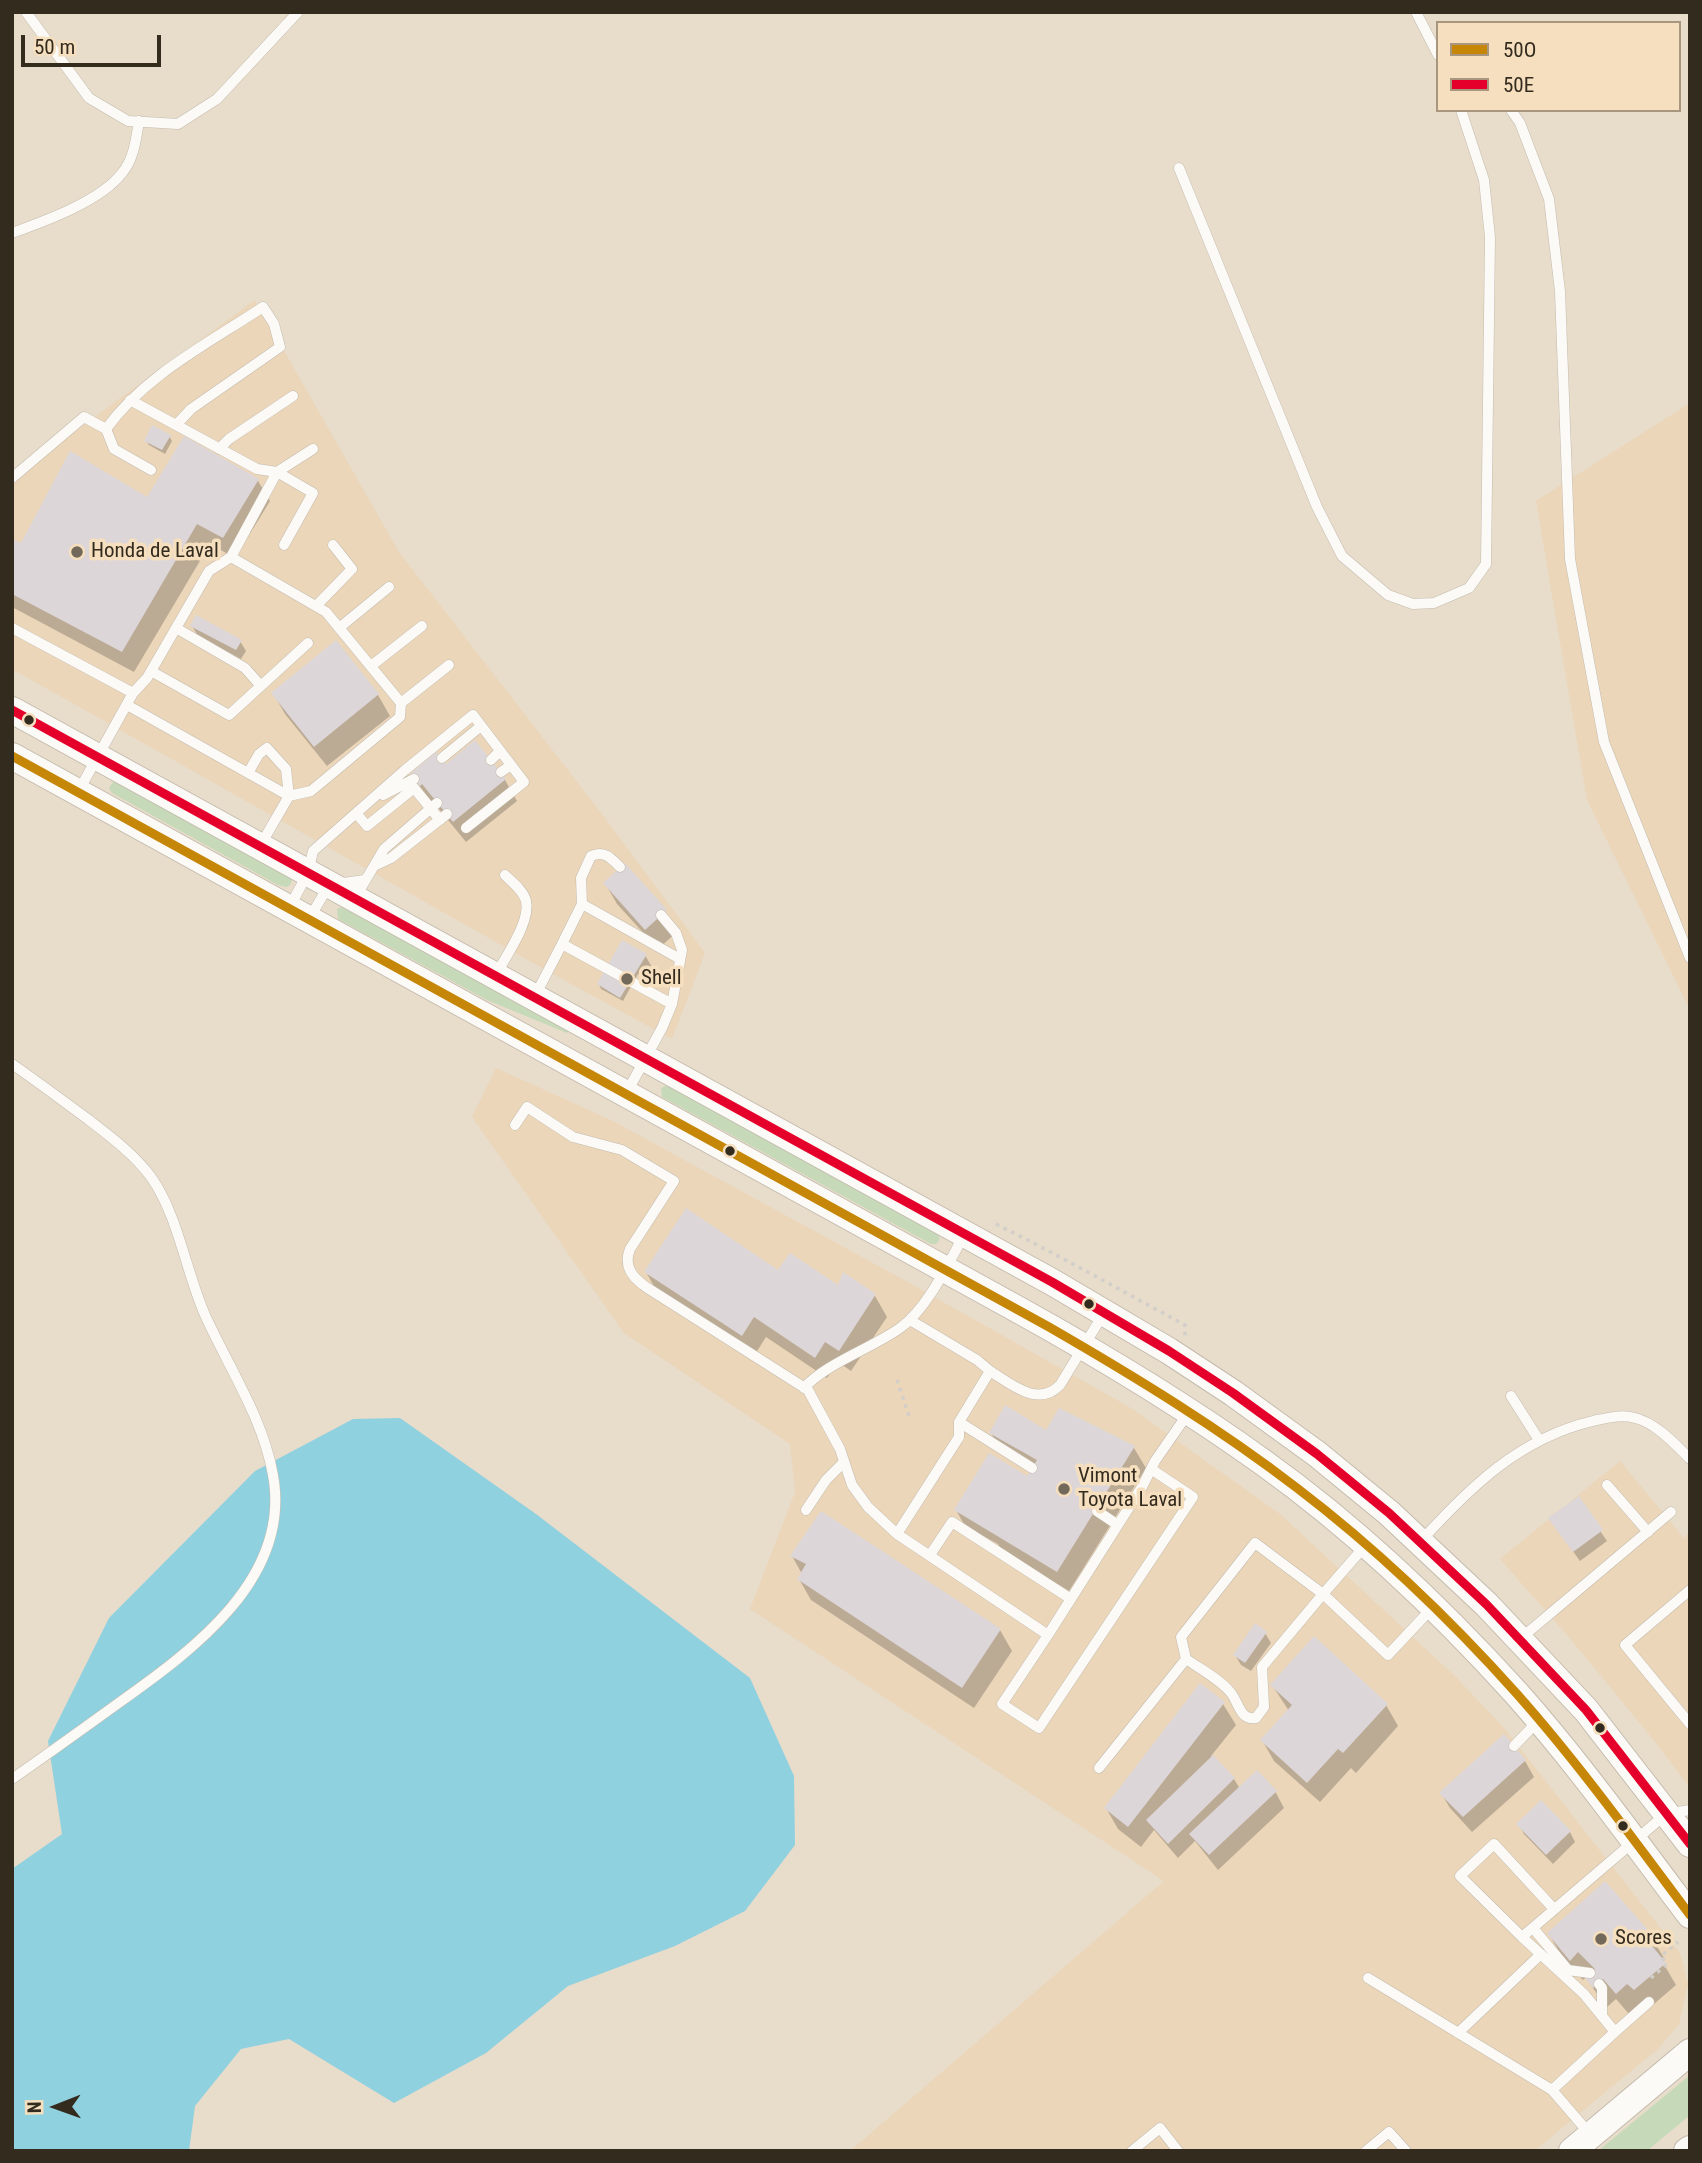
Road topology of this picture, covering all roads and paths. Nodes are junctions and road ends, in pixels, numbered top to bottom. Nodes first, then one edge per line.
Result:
1 (26, 12) edge
2 (298, 12) edge
3 (1416, 12) edge
4 (1427, 35) junction
5 (1436, 42) edge
6 (1436, 51) edge
7 (1462, 112) edge
8 (1512, 112) edge
9 (139, 121) junction
10 (1179, 168) dead end
11 (12, 233) edge
12 (293, 396) dead end
13 (130, 400) junction
14 (176, 425) junction
15 (106, 429) junction
16 (219, 449) junction
17 (313, 449) dead end
18 (151, 470) dead end
19 (277, 472) junction
20 (12, 478) edge
21 (284, 545) dead end
22 (333, 545) dead end
23 (231, 557) junction
24 (389, 587) dead end
25 (316, 606) junction
26 (422, 626) dead end
27 (12, 628) edge
28 (176, 628) junction
29 (339, 628) junction
30 (308, 643) dead end
31 (449, 665) dead end
32 (371, 667) junction
33 (151, 671) junction
34 (261, 686) junction
35 (133, 693) junction
36 (401, 703) junction
37 (127, 705) junction
38 (12, 710) edge
39 (481, 726) junction
40 (500, 751) junction
41 (12, 756) edge
42 (97, 758) junction
43 (442, 758) dead end
44 (491, 760) dead end
45 (511, 765) junction
46 (501, 772) dead end
47 (248, 773) junction
48 (414, 779) dead end
49 (78, 793) junction
50 (289, 796) junction
51 (369, 802) junction
52 (434, 806) junction
53 (356, 813) junction
54 (466, 828) dead end
55 (260, 847) junction
56 (376, 865) junction
57 (620, 867) dead end
58 (505, 876) dead end
59 (318, 879) junction
60 (360, 889) junction
61 (582, 904) junction
62 (299, 914) junction
63 (661, 915) dead end
64 (562, 944) junction
65 (1690, 958) edge
66 (680, 960) junction
67 (495, 977) junction
68 (534, 998) junction
69 (672, 1004) junction
70 (646, 1060) junction
71 (12, 1063) edge
72 (627, 1092) junction
73 (515, 1125) dead end
74 (964, 1235) junction
75 (945, 1269) junction
76 (1104, 1312) junction
77 (910, 1320) junction
78 (1084, 1346) junction
79 (990, 1371) junction
80 (897, 1380) dead end
81 (804, 1388) junction
82 (1511, 1396) dead end
83 (1189, 1412) junction
84 (909, 1416) dead end
85 (959, 1422) junction
86 (1539, 1440) junction
87 (1690, 1459) edge
88 (844, 1462) junction
89 (1031, 1468) dead end
90 (1151, 1469) junction
91 (1607, 1485) dead end
92 (806, 1510) dead end
93 (1097, 1511) dead end
94 (1671, 1512) dead end
95 (1118, 1525) junction
96 (1648, 1532) junction
97 (897, 1534) junction
98 (1420, 1541) junction
99 (1365, 1546) junction
100 (930, 1555) junction
101 (1690, 1590) edge
102 (1323, 1594) junction
103 (1071, 1599) junction
104 (1433, 1607) junction
105 (1048, 1635) junction
106 (1520, 1639) junction
107 (1186, 1659) junction
108 (1539, 1721) junction
109 (1690, 1724) edge
110 (1514, 1746) dead end
111 (1099, 1769) dead end
112 (12, 1779) edge
113 (1678, 1812) edge
114 (1634, 1840) junction
115 (1690, 1844) edge
116 (1554, 1909) junction
117 (1690, 1915) edge
118 (1533, 1927) junction
119 (1522, 1937) junction
120 (1678, 1942) dead end
121 (1541, 1954) junction
122 (1590, 1973) dead end
123 (1368, 1978) dead end
124 (1651, 1978) dead end
125 (1599, 1984) dead end
126 (1649, 2002) dead end
127 (1602, 2016) junction
128 (1615, 2032) junction
129 (1458, 2033) junction
130 (1689, 2051) edge
131 (1552, 2091) junction
132 (1581, 2143) edge
133 (1132, 2151) edge
134 (1178, 2151) edge
135 (1366, 2151) edge
136 (1406, 2151) edge

1 - 9 lane
2 - 9 lane
3 - 4 lane
4 - 5 lane
4 - 6 lane
7 - 10 lane
8 - 65 lane
9 - 11 lane
12 - 16 lane
13 - 14 lane
13 - 14 lane
13 - 15 lane
14 - 16 lane
15 - 18 lane
15 - 20 lane
16 - 19 lane
17 - 19 lane
19 - 21 lane
19 - 23 lane
22 - 25 lane
23 - 25 lane
23 - 28 lane
24 - 29 lane
25 - 29 lane
26 - 32 lane
27 - 35 lane
28 - 33 lane
28 - 34 lane
29 - 32 lane
30 - 34 lane
31 - 36 lane
32 - 36 lane
33 - 34 lane
33 - 35 lane
35 - 37 lane
36 - 50 lane
37 - 42 lane
37 - 47 lane
38 - 42 main road
39 - 40 lane
39 - 43 lane
39 - 51 lane
40 - 44 lane
40 - 45 lane
41 - 49 main road
42 - 49 lane
42 - 55 main road
45 - 46 lane
45 - 54 lane
47 - 50 lane
47 - 50 lane
48 - 51 lane
49 - 62 main road
50 - 55 lane
51 - 53 lane
52 - 53 lane
52 - 56 lane
52 - 56 lane
53 - 59 lane
55 - 59 main road
56 - 60 lane
57 - 61 lane
58 - 67 lane
59 - 60 main road
59 - 62 lane
59 - 62 lane
60 - 67 main road
61 - 64 lane
61 - 66 lane
62 - 72 main road
63 - 66 lane
64 - 68 lane
64 - 69 lane
66 - 69 lane
67 - 68 main road
68 - 70 main road
69 - 70 lane
70 - 72 lane
70 - 74 main road
71 - 112 lane
72 - 75 main road
73 - 81 lane
74 - 75 lane
74 - 76 main road
75 - 77 lane
75 - 78 main road
76 - 78 lane
76 - 98 main road
77 - 79 lane
77 - 81 lane
78 - 79 lane
78 - 83 main road
79 - 85 lane
80 - 84 path
81 - 88 lane
82 - 86 lane
83 - 90 lane
83 - 99 main road
85 - 89 lane
85 - 97 lane
86 - 87 lane
86 - 98 lane
88 - 92 lane
88 - 97 lane
90 - 95 lane
90 - 105 lane
91 - 96 lane
93 - 95 lane
94 - 96 lane
95 - 103 lane
96 - 106 lane
97 - 100 lane
98 - 106 main road
99 - 102 lane
99 - 104 main road
100 - 103 lane
100 - 105 lane
101 - 109 lane
102 - 104 lane
102 - 107 lane
102 - 107 lane
103 - 105 lane
104 - 108 main road
106 - 113 main road
107 - 111 lane
108 - 110 lane
108 - 114 main road
113 - 114 lane
113 - 115 main road
114 - 116 lane
114 - 117 main road
116 - 118 lane
116 - 119 lane
118 - 119 lane
118 - 122 lane
119 - 121 lane
120 - 124 path
121 - 127 lane
121 - 129 lane
123 - 129 lane
125 - 127 lane
126 - 128 lane
127 - 128 lane
128 - 131 lane
129 - 131 lane
130 - 132 main road
131 - 132 lane
133 - 134 lane
135 - 136 lane

